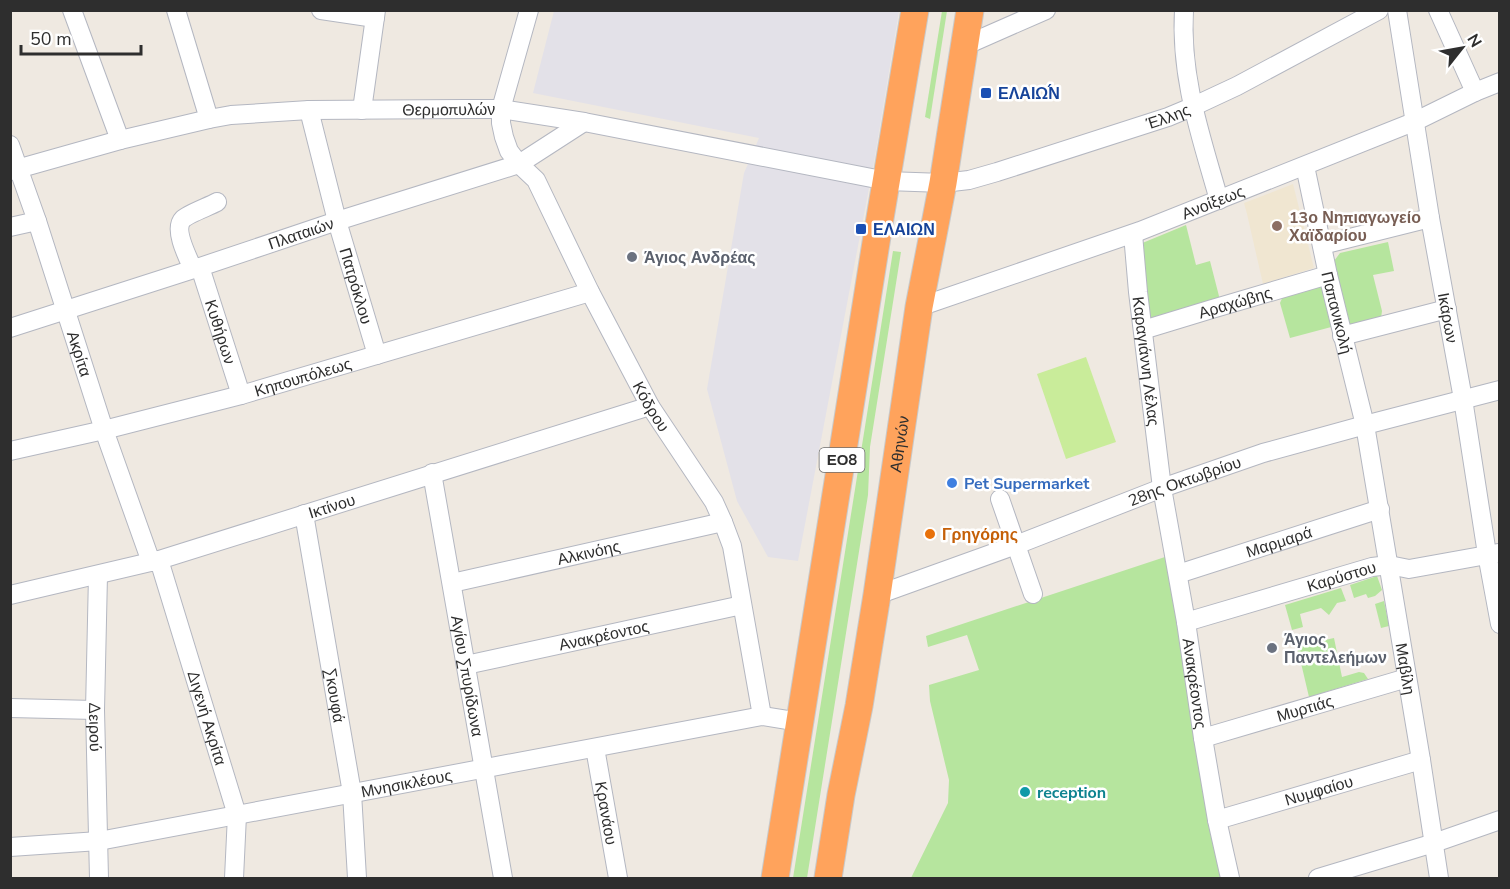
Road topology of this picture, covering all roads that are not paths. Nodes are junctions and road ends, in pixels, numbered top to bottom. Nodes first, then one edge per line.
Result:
1 (72, 10) edge
2 (176, 10) edge
3 (321, 10) edge
4 (529, 10) edge
5 (915, 10) edge
6 (970, 10) edge
7 (1047, 10) edge
8 (1379, 10) edge
9 (1397, 10) edge
10 (1438, 10) edge
11 (1188, 13) edge
12 (375, 14) edge
13 (964, 46) junction
14 (1500, 82) edge
15 (1475, 92) junction
16 (1192, 107) junction
17 (501, 109) junction
18 (309, 110) junction
19 (362, 110) junction
20 (209, 119) junction
21 (1416, 121) junction
22 (584, 122) junction
23 (120, 140) junction
24 (10, 145) edge
25 (519, 164) junction
26 (1305, 166) junction
27 (15, 170) edge
28 (887, 181) junction
29 (943, 183) junction
30 (1219, 200) junction
31 (217, 202) dead end
32 (1430, 218) junction
33 (37, 221) junction
34 (337, 221) junction
35 (10, 227) edge
36 (1133, 234) junction
37 (1322, 245) junction
38 (196, 268) junction
39 (1328, 275) junction
40 (590, 292) junction
41 (919, 307) junction
42 (1447, 309) junction
43 (66, 310) junction
44 (10, 328) edge
45 (1143, 330) junction
46 (1342, 336) junction
47 (377, 355) junction
48 (1500, 390) edge
49 (241, 395) junction
50 (1463, 399) junction
51 (650, 406) junction
52 (1365, 425) junction
53 (104, 430) junction
54 (10, 451) edge
55 (432, 473) junction
56 (1162, 488) junction
57 (1000, 499) dead end
58 (1380, 509) junction
59 (304, 514) junction
60 (723, 522) junction
61 (1016, 545) junction
62 (1493, 553) edge
63 (155, 561) junction
64 (1389, 565) junction
65 (1178, 574) junction
66 (98, 575) junction
67 (452, 583) junction
68 (1033, 594) dead end
69 (10, 595) edge
70 (878, 595) junction
71 (742, 605) junction
72 (1186, 622) junction
73 (1500, 624) edge
74 (466, 665) junction
75 (1407, 678) junction
76 (10, 708) edge
77 (94, 710) junction
78 (762, 716) junction
79 (800, 722) junction
80 (1203, 738) junction
81 (595, 748) junction
82 (1421, 760) junction
83 (484, 769) junction
84 (352, 793) junction
85 (237, 815) junction
86 (1217, 820) junction
87 (1500, 820) edge
88 (99, 841) junction
89 (1434, 843) junction
90 (10, 847) edge
91 (99, 879) edge
92 (234, 879) edge
93 (357, 879) edge
94 (502, 879) edge
95 (618, 879) edge
96 (775, 879) edge
97 (828, 879) edge
98 (1230, 879) edge
99 (1318, 879) edge
100 (1439, 879) edge

1 - 23 street
2 - 20 street
3 - 12 street
4 - 17 street
5 - 28 highway, ΕΟ8
6 - 13 highway, Αθηνών
7 - 13 street
8 - 16 street, Έλλης
9 - 21 street, Ικάρων
10 - 15 street
11 - 16 street
12 - 19 street
13 - 29 highway, Αθηνών
14 - 15 street, Ανοίξεως
15 - 21 street, Ανοίξεως
16 - 29 street, Έλλης
16 - 30 street
17 - 19 street, Θερμοπυλών
17 - 22 street, Θερμοπυλών
17 - 25 street, Κόδρου
18 - 19 street, Θερμοπυλών
18 - 20 street, Θερμοπυλών
18 - 34 street, Πατρόκλου
20 - 23 street, Θερμοπυλών
21 - 26 street, Ανοίξεως
21 - 32 street, Ικάρων
22 - 25 street, Πλαταιών
22 - 28 street, Θερμοπυλών
23 - 27 street, Θερμοπυλών
24 - 27 street, Ακρίτα
25 - 34 street, Πλαταιών
25 - 40 street, Κόδρου
26 - 30 street, Ανοίξεως
26 - 37 street, Παπανικολή
27 - 33 street, Ακρίτα
28 - 29 street, Έλλης
28 - 79 highway, ΕΟ8
29 - 41 highway, Αθηνών
30 - 36 street, Ανοίξεως
31 - 38 street, Κυθήρων
32 - 37 street
32 - 42 street, Ικάρων
33 - 35 street
33 - 43 street, Ακρίτα
34 - 38 street, Πλαταιών
34 - 47 street, Πατρόκλου
36 - 41 street, Ανοίξεως
36 - 45 street, Καραγιάννη Λέλας
37 - 39 street, Παπανικολή
38 - 43 street, Πλαταιών
38 - 49 street, Κυθήρων
39 - 45 street, Αραχώβης
39 - 46 street, Παπανικολή
40 - 47 street, Κηπουπόλεως
40 - 51 street, Κόδρου
41 - 70 highway, Αθηνών
42 - 46 street
42 - 50 street, Ικάρων
43 - 44 street, Πλαταιών
43 - 53 street, Ακρίτα
45 - 56 street, Καραγιάννη Λέλας
46 - 52 street, Παπανικολή
47 - 49 street, Κηπουπόλεως
48 - 50 street, 28ης Οκτωβρίου
49 - 53 street, Κηπουπόλεως
50 - 52 street, 28ης Οκτωβρίου
50 - 62 street, Ικάρων
51 - 55 street, Ικτίνου
51 - 60 street, Κόδρου
52 - 56 street, 28ης Οκτωβρίου
52 - 58 street, Μαβίλη
53 - 54 street, Κηπουπόλεως
53 - 63 street, Ακρίτα
55 - 59 street, Ικτίνου
55 - 67 street, Αγίου Σπυρίδωνα
56 - 61 street, 28ης Οκτωβρίου
56 - 65 street, Ανακρέοντος
57 - 61 street
58 - 64 street, Μαβίλη
58 - 65 street, Μαρμαρά
59 - 63 street, Ικτίνου
59 - 84 street, Σκουφά
60 - 67 street, Αλκινόης
60 - 71 street, Κόδρου
61 - 68 street
61 - 70 street, 28ης Οκτωβρίου
62 - 64 street, Καρύστου
62 - 73 street, Ικάρων
63 - 66 street, Ικτίνου
63 - 85 street, Διγενή Ακρίτα
64 - 72 street, Καρύστου
64 - 75 street, Μαβίλη
65 - 72 street, Ανακρέοντος
66 - 69 street, Ικτίνου
66 - 77 street, Δειρού
67 - 74 street, Αγίου Σπυρίδωνα
70 - 97 highway, Αθηνών
71 - 74 street, Ανακρέοντος
71 - 78 street, Κόδρου
72 - 80 street, Ανακρέοντος
74 - 83 street, Αγίου Σπυρίδωνα
75 - 80 street, Μυρτιάς
75 - 82 street, Μαβίλη
76 - 77 street
77 - 88 street, Δειρού
78 - 79 street, Μνησικλέους
78 - 81 street, Μνησικλέους
79 - 96 highway, ΕΟ8
80 - 86 street, Ανακρέοντος
81 - 83 street, Μνησικλέους
81 - 95 street, Κρανάου
82 - 86 street, Νυμφαίου
82 - 89 street, Μαβίλη
83 - 84 street, Μνησικλέους
83 - 94 street, Αγίου Σπυρίδωνα
84 - 85 street, Μνησικλέους
84 - 93 street, Σκουφά
85 - 88 street, Μνησικλέους
85 - 92 street, Διγενή Ακρίτα
86 - 98 street, Ανακρέοντος
87 - 89 street
88 - 90 street, Μνησικλέους
88 - 91 street, Δειρού
89 - 99 street
89 - 100 street, Μαβίλη

